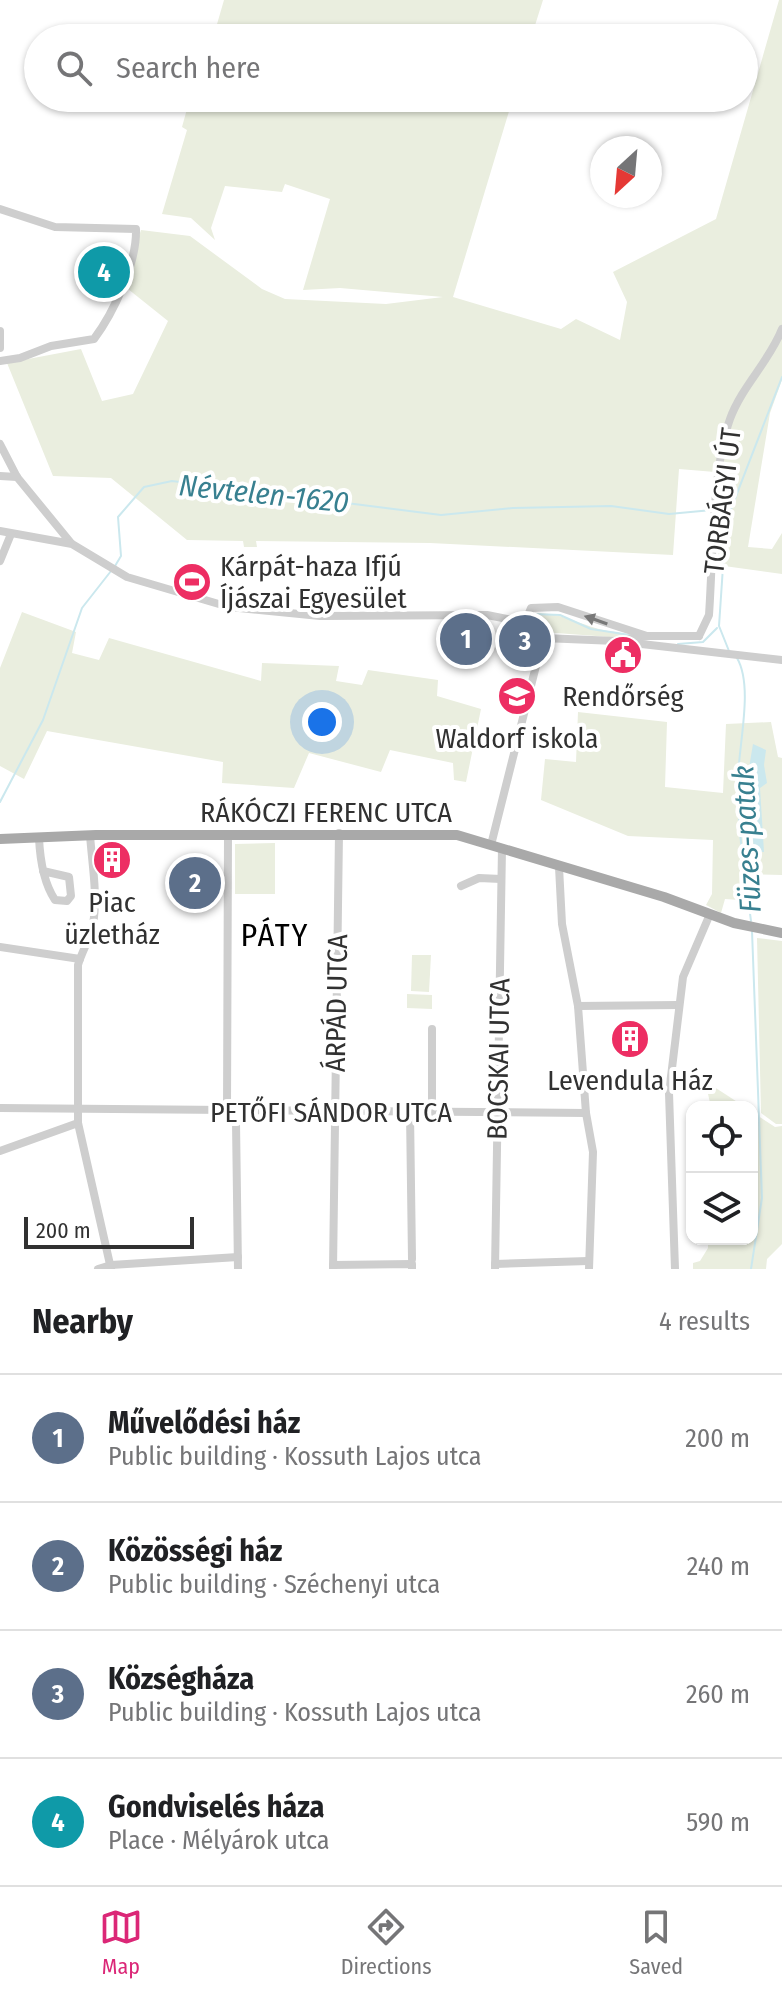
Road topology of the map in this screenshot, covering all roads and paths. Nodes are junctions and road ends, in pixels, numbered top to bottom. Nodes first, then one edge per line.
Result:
1 (0, 209) edge
2 (782, 329) edge
3 (0, 331) edge
4 (0, 348) edge
5 (0, 361) edge
6 (0, 444) edge
7 (0, 476) edge
8 (17, 477) junction
9 (0, 531) edge
10 (11, 534) junction
11 (72, 544) junction
12 (0, 561) edge
13 (526, 617) junction
14 (648, 636) junction
15 (699, 636) junction
16 (543, 638) junction
17 (621, 641) junction
18 (701, 649) junction
19 (782, 660) edge
20 (339, 833) junction
21 (90, 835) junction
22 (228, 835) junction
23 (39, 838) junction
24 (0, 839) edge
25 (496, 846) junction
26 (559, 867) junction
27 (43, 871) dead end
28 (501, 879) junction
29 (461, 886) dead end
30 (710, 914) junction
31 (782, 933) edge
32 (0, 947) edge
33 (80, 959) junction
34 (678, 1005) junction
35 (578, 1006) junction
36 (432, 1029) dead end
37 (0, 1108) edge
38 (77, 1111) junction
39 (227, 1111) junction
40 (334, 1112) junction
41 (410, 1112) junction
42 (432, 1112) junction
43 (497, 1112) junction
44 (586, 1113) junction
45 (78, 1123) junction
46 (0, 1151) edge
47 (238, 1257) junction
48 (412, 1264) edge
49 (588, 1265) edge
50 (495, 1266) edge
51 (111, 1267) edge
52 (333, 1267) edge
53 (98, 1269) edge
54 (238, 1269) edge
55 (675, 1269) edge

1 - 5 street
2 - 15 street, TORBÁGYI ÚT
3 - 4 street
6 - 8 street
7 - 8 street
8 - 11 street
9 - 10 street
10 - 11 street
10 - 12 street
11 - 13 street
14 -> 13 street
13 - 16 street
14 - 15 street
14 - 17 street
15 - 18 street
16 - 17 street
16 - 25 street, BOCSKAI UTCA
17 - 18 street
18 - 19 street
20 - 22 main road, RÁKÓCZI FERENC UTCA
20 - 25 main road, RÁKÓCZI FERENC UTCA
20 - 40 street, ÁRPÁD UTCA
21 - 22 main road, RÁKÓCZI FERENC UTCA
21 - 23 main road, RÁKÓCZI FERENC UTCA
21 - 33 street
22 - 39 street
23 - 24 main road, RÁKÓCZI FERENC UTCA
23 - 27 street
25 - 26 main road, RÁKÓCZI FERENC UTCA
25 - 28 street, BOCSKAI UTCA
26 - 30 main road, RÁKÓCZI FERENC UTCA
26 - 35 street
28 - 29 street
28 - 43 street, BOCSKAI UTCA
30 - 31 main road, RÁKÓCZI FERENC UTCA
30 - 34 street
32 - 33 street
33 - 38 street
34 - 35 street
34 - 55 street
35 - 44 street
36 - 42 street
37 - 38 street, PETŐFI SÁNDOR UTCA
38 - 39 street, PETŐFI SÁNDOR UTCA
38 - 45 street
39 - 40 street, PETŐFI SÁNDOR UTCA
39 - 47 street
40 - 41 street, PETŐFI SÁNDOR UTCA
40 - 52 street, ÁRPÁD UTCA
41 - 42 street, PETŐFI SÁNDOR UTCA
41 - 48 street
42 - 43 street, PETŐFI SÁNDOR UTCA
43 - 44 street, PETŐFI SÁNDOR UTCA
43 - 50 street, BOCSKAI UTCA
44 - 49 street
45 - 46 street
45 - 51 street
47 - 51 street
47 - 54 street
48 - 52 street
49 - 50 street
51 - 53 street

